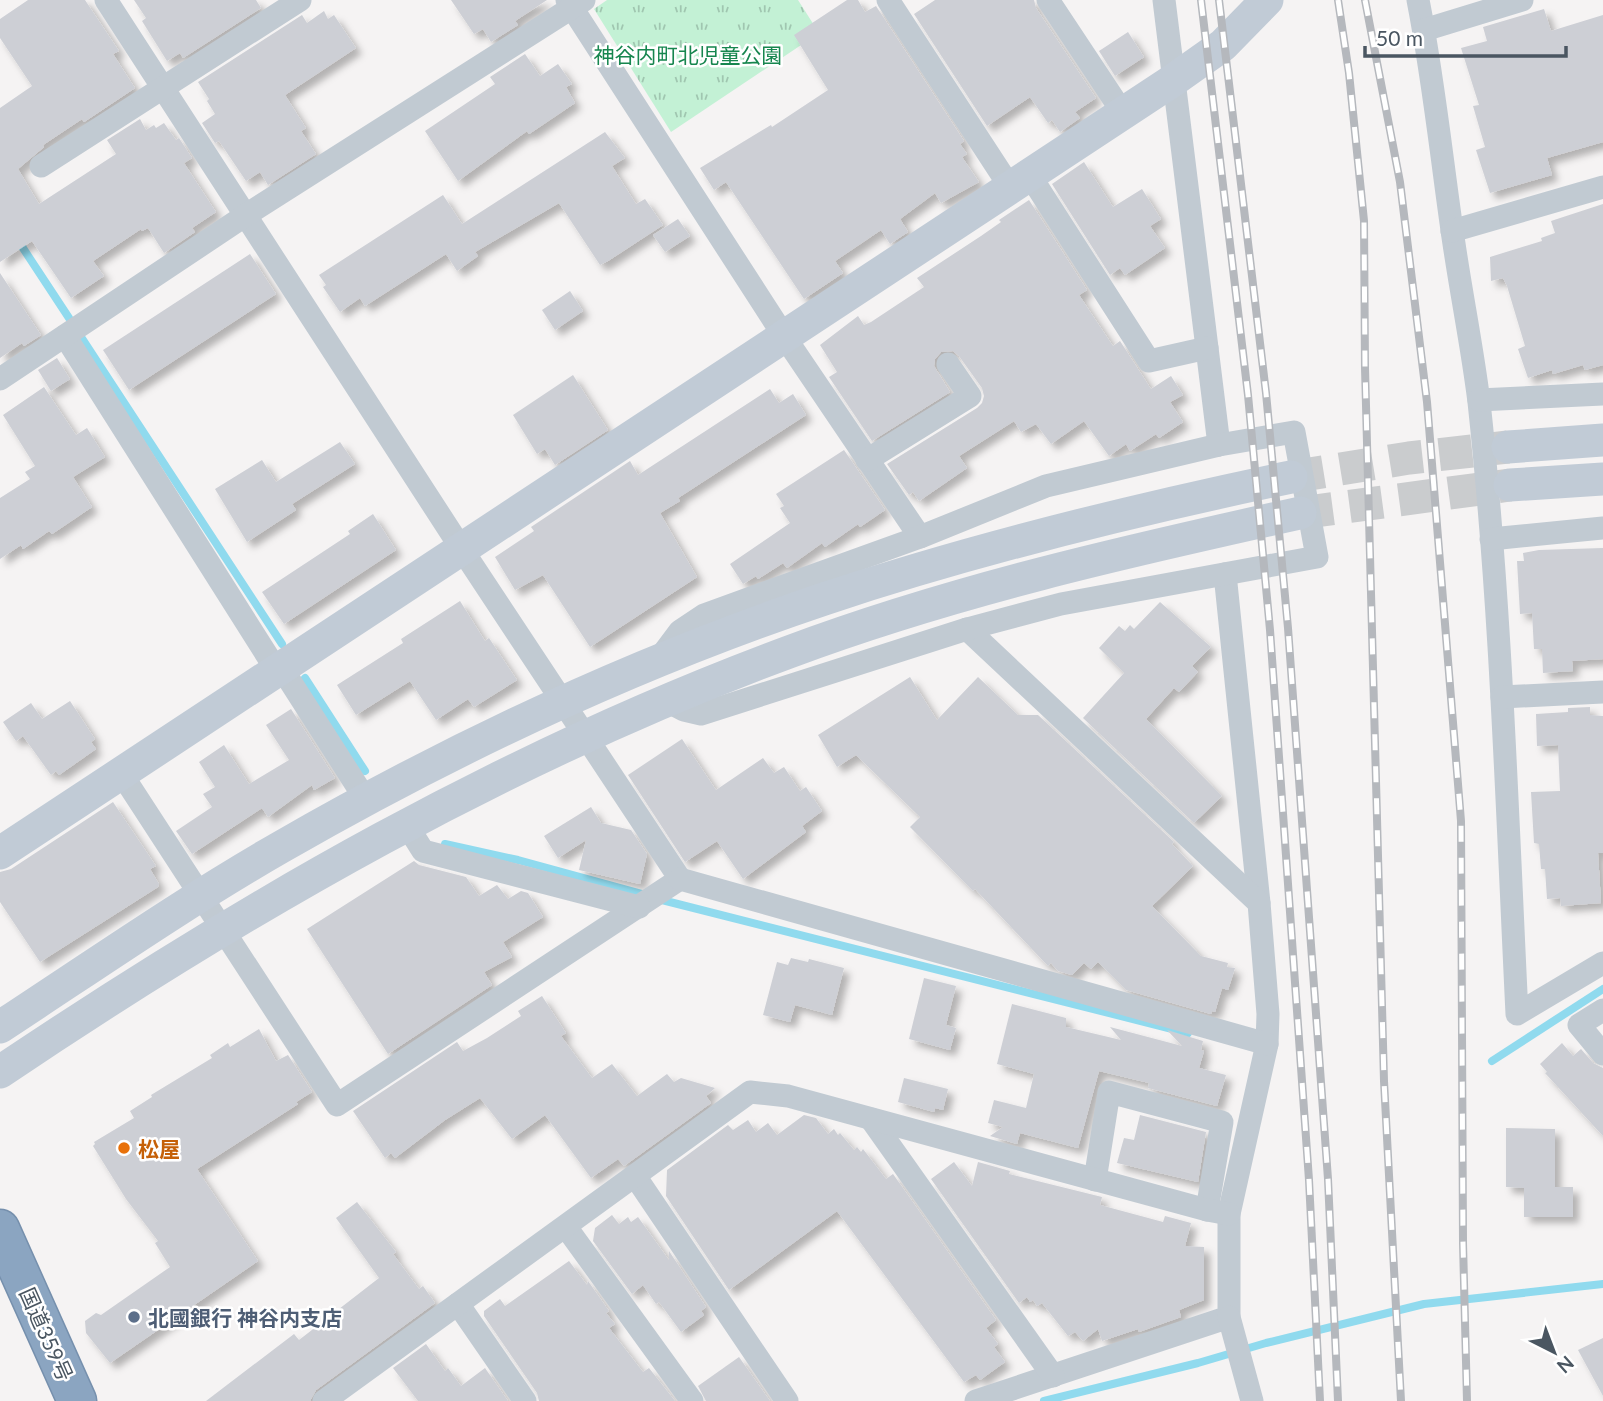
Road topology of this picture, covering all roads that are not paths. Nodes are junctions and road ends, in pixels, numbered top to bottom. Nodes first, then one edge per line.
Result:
1 (106, 0) edge
2 (300, 0) edge
3 (888, 0) edge
4 (1048, 0) edge
5 (1164, 0) edge
6 (1267, 0) edge
7 (1418, 0) edge
8 (1522, 0) edge
9 (575, 3) edge
10 (1424, 30) junction
11 (1175, 79) junction
12 (163, 88) junction
13 (1123, 113) junction
14 (41, 166) dead end
15 (1019, 181) junction
16 (1603, 187) edge
17 (246, 215) junction
18 (1452, 231) junction
19 (65, 336) junction
20 (784, 336) junction
21 (1207, 348) junction
22 (948, 364) dead end
23 (0, 380) edge
24 (1603, 394) edge
25 (1479, 400) junction
26 (1603, 440) edge
27 (1219, 445) junction
28 (1508, 447) tunnel mouth
29 (867, 460) junction
30 (1291, 477) tunnel mouth
31 (1603, 479) edge
32 (1510, 485) tunnel mouth
33 (1300, 513) tunnel mouth
34 (1603, 528) edge
35 (920, 537) junction
36 (1491, 539) junction
37 (461, 548) junction
38 (1225, 574) junction
39 (967, 629) junction
40 (657, 662) junction
41 (277, 671) junction
42 (1603, 692) edge
43 (1502, 697) junction
44 (665, 700) junction
45 (562, 703) junction
46 (584, 736) junction
47 (121, 773) junction
48 (366, 800) junction
49 (406, 824) junction
50 (0, 853) edge
51 (673, 885) junction
52 (202, 895) junction
53 (1259, 903) junction
54 (641, 905) junction
55 (223, 929) junction
56 (1603, 963) edge
57 (1603, 1010) edge
58 (0, 1027) edge
59 (1267, 1044) junction
60 (1603, 1054) edge
61 (0, 1072) edge
62 (871, 1119) junction
63 (635, 1176) junction
64 (1095, 1180) junction
65 (1218, 1212) junction
66 (566, 1227) junction
67 (0, 1229) edge
68 (458, 1304) junction
69 (1229, 1317) junction
70 (1053, 1376) junction
71 (77, 1401) edge
72 (324, 1401) edge
73 (525, 1401) edge
74 (692, 1401) edge
75 (787, 1401) edge
76 (975, 1401) edge
77 (1252, 1401) edge

1 - 12 street
2 - 12 street
3 - 15 street
4 - 13 street
5 - 11 street
6 - 11 street
7 - 10 street
8 - 10 street
9 - 17 street
9 - 20 street
10 - 18 street
11 - 13 street
11 - 21 street
12 - 14 street
12 - 17 street
13 - 15 street
15 - 20 street
15 - 21 street
16 - 18 street
17 - 19 street
17 - 37 street
18 - 25 street
19 - 23 street
19 - 41 street
20 - 29 street
20 - 37 street
21 - 27 street
22 - 29 street
24 - 25 street
25 - 36 street
26 - 28 street
27 - 35 street
27 - 38 street
29 - 35 street
30 - 40 street
31 - 32 street
33 - 44 street
34 - 36 street
35 - 40 street
36 - 43 street
37 - 41 street
37 - 45 street
38 - 39 street
38 - 53 street
39 - 44 street
39 - 53 street
40 - 45 street
41 - 47 street
41 - 48 street
42 - 43 street
43 - 56 street
44 - 46 street
45 - 46 street
45 - 48 street
46 - 49 street
46 - 51 street
47 - 50 street
47 - 52 street
48 - 52 street
49 - 54 street
49 - 55 street
51 - 54 street
51 - 59 street
52 - 55 street
52 - 58 street
53 - 59 street
54 - 55 street
55 - 61 street
57 - 60 street
59 - 65 street
62 - 63 street
62 - 64 street
62 - 70 street
63 - 66 street
63 - 75 street
64 - 65 street
64 - 65 street
65 - 69 street
66 - 68 street
66 - 74 street
67 - 71 highway, 国道359号
68 - 72 street
68 - 73 street
69 - 70 street
69 - 77 street
70 - 76 street

